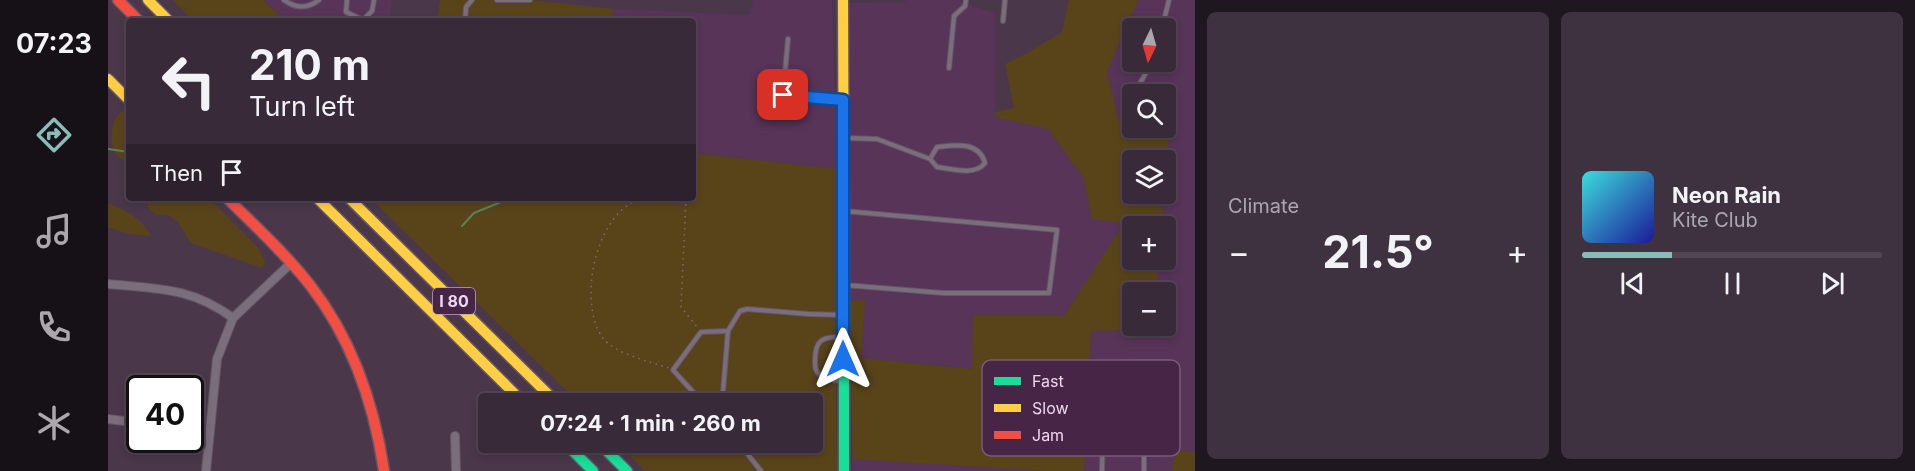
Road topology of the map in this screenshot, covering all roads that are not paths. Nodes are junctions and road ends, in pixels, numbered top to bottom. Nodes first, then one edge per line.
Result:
1 (118, 0) edge
2 (148, 0) edge
3 (284, 0) edge
4 (319, 0) edge
5 (347, 0) edge
6 (374, 0) edge
7 (472, 0) edge
8 (497, 0) edge
9 (530, 0) edge
10 (843, 0) edge
11 (966, 0) edge
12 (1005, 0) edge
13 (1169, 0) edge
14 (136, 18) edge
15 (166, 18) edge
16 (359, 18) edge
17 (365, 18) edge
18 (465, 18) edge
19 (1164, 18) edge
20 (1003, 21) dead end
21 (788, 39) dead end
22 (949, 68) dead end
23 (108, 79) edge
24 (126, 97) edge
25 (843, 100) junction
26 (843, 138) junction
27 (930, 159) junction
28 (230, 201) edge
29 (321, 201) edge
30 (352, 201) edge
31 (843, 211) junction
32 (290, 264) junction
33 (108, 284) edge
34 (843, 285) junction
35 (843, 315) junction
36 (233, 318) junction
37 (728, 331) junction
38 (843, 337) junction
39 (843, 381) junction
40 (514, 393) edge
41 (547, 393) edge
42 (694, 393) edge
43 (723, 393) edge
44 (108, 419) edge
45 (126, 421) edge
46 (204, 429) edge
47 (210, 430) junction
48 (455, 436) dead end
49 (575, 453) edge
50 (609, 453) edge
51 (747, 453) edge
52 (1102, 456) edge
53 (206, 471) edge
54 (384, 471) edge
55 (456, 471) edge
56 (593, 471) edge
57 (627, 471) edge
58 (761, 471) edge
59 (844, 471) edge
60 (1102, 471) edge

1 - 14 main road
2 - 15 main road
3 - 4 lane
5 - 16 lane
6 - 17 lane
7 - 18 lane
8 - 9 lane
10 - 25 main road
11 - 22 lane
12 - 20 lane
13 - 19 lane
21 - 25 lane
23 - 24 main road
25 - 26 main road
26 - 27 lane
26 - 31 main road
27 - 27 lane
28 - 32 main road
29 - 40 main road, I 80
30 - 41 main road, I 80
31 - 34 main road
31 - 34 lane
32 - 36 street
32 - 54 main road
33 - 36 street
34 - 35 main road
35 - 37 lane
35 - 38 main road
36 - 47 street
37 - 42 lane
37 - 43 lane
38 - 39 main road
38 - 39 lane
39 - 59 main road
44 - 45 street
46 - 47 street
47 - 53 street
48 - 55 street
49 - 56 main road
50 - 57 main road
51 - 58 lane
52 - 60 lane

